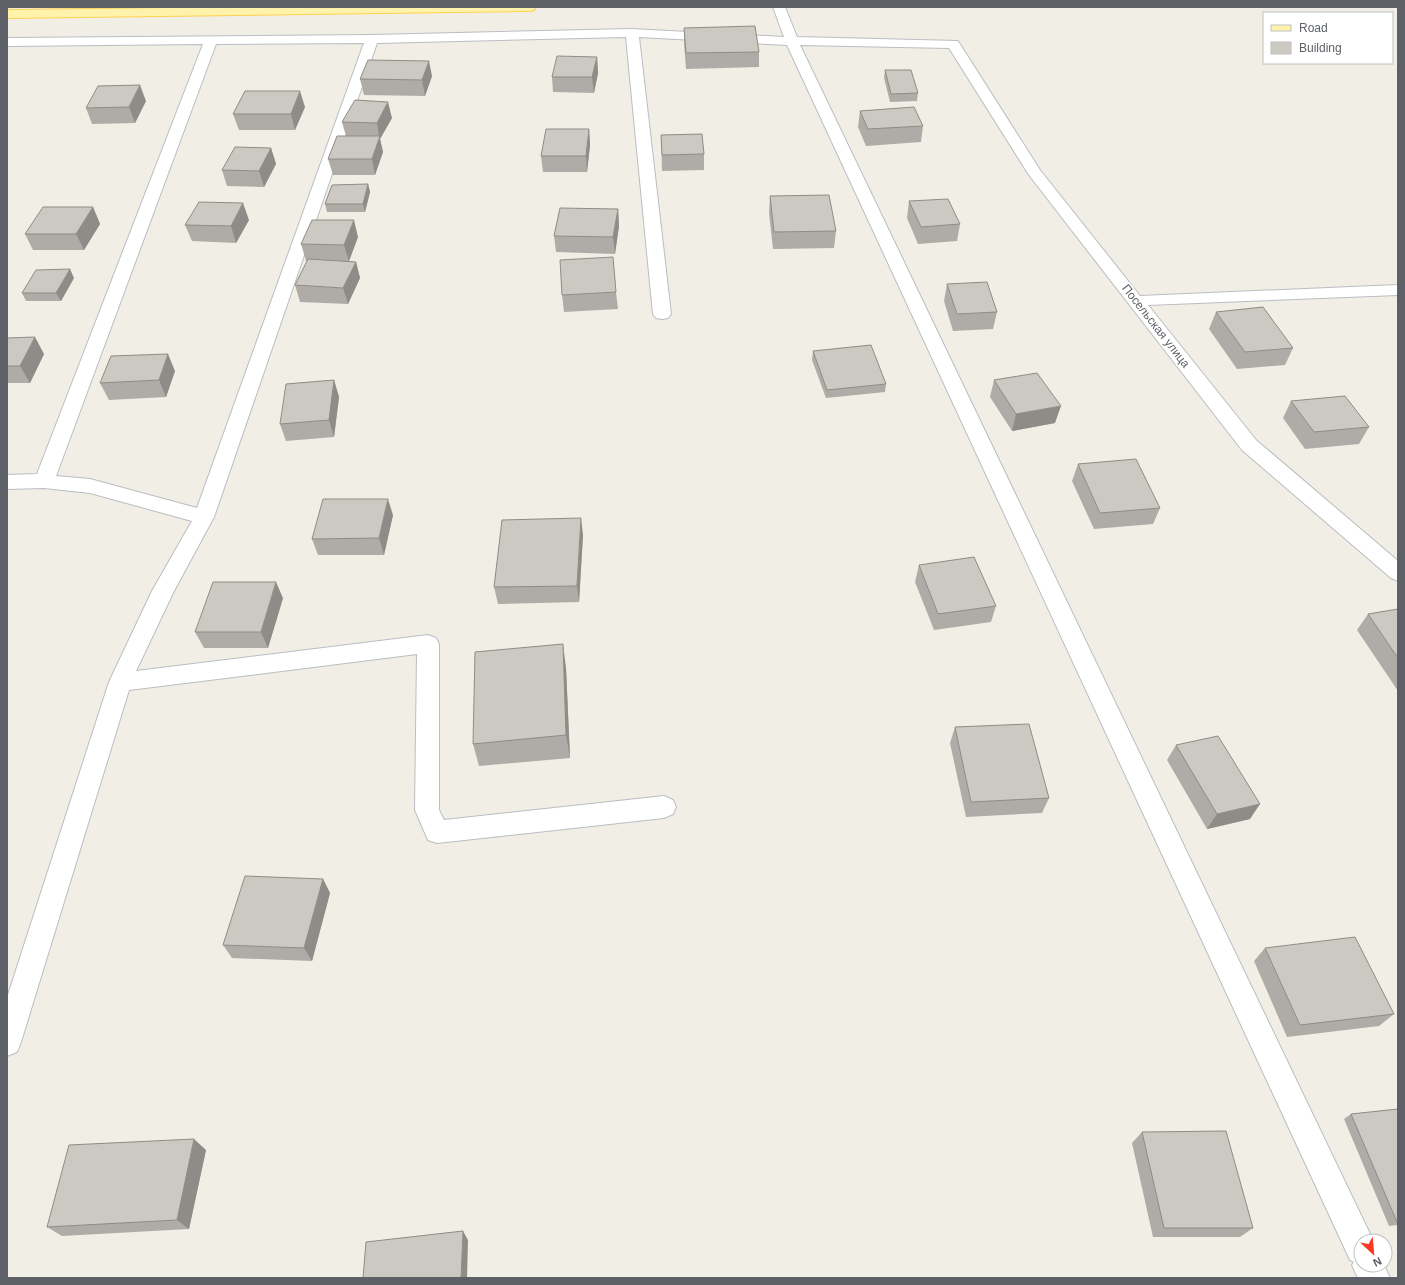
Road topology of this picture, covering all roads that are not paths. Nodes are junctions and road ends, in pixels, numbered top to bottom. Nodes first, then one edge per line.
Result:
1 (530, 7) edge
2 (779, 7) edge
3 (7, 14) edge
4 (632, 33) junction
5 (372, 39) junction
6 (211, 41) junction
7 (792, 41) junction
8 (7, 42) edge
9 (1398, 290) edge
10 (1136, 301) junction
11 (662, 314) dead end
12 (44, 481) junction
13 (7, 482) edge
14 (204, 517) junction
15 (1398, 573) edge
16 (120, 682) junction
17 (664, 807) dead end
18 (7, 1042) edge
19 (1353, 1233) edge

1 - 3 main road
2 - 7 street
4 - 5 street
4 - 7 street
4 - 11 street
5 - 6 street
5 - 14 street
6 - 8 street
6 - 12 street
7 - 10 street, Посельская улица
7 - 19 street
9 - 10 street
10 - 15 street, Посельская улица
12 - 13 street
12 - 14 street
14 - 16 street
16 - 17 street
16 - 18 street

